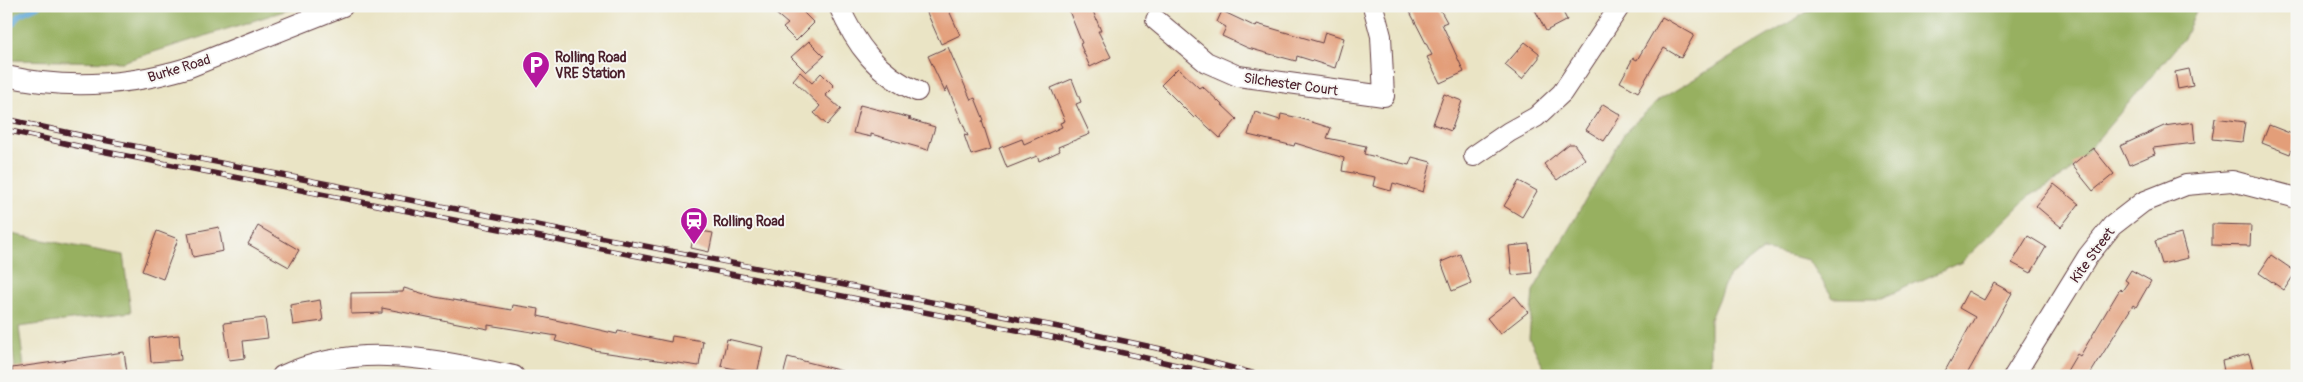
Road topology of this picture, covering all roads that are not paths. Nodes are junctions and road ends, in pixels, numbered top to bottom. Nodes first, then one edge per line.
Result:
1 (343, 6) edge
2 (839, 6) edge
3 (1373, 6) edge
4 (1620, 6) edge
5 (1156, 20) dead end
6 (6, 76) edge
7 (918, 91) dead end
8 (1474, 156) dead end
9 (2297, 198) edge
10 (282, 376) edge
11 (514, 376) edge
12 (2014, 376) edge

1 - 6 street, Burke Road
2 - 7 street
3 - 5 street, Silchester Court
4 - 8 street
9 - 12 street, Kite Street
10 - 11 street

